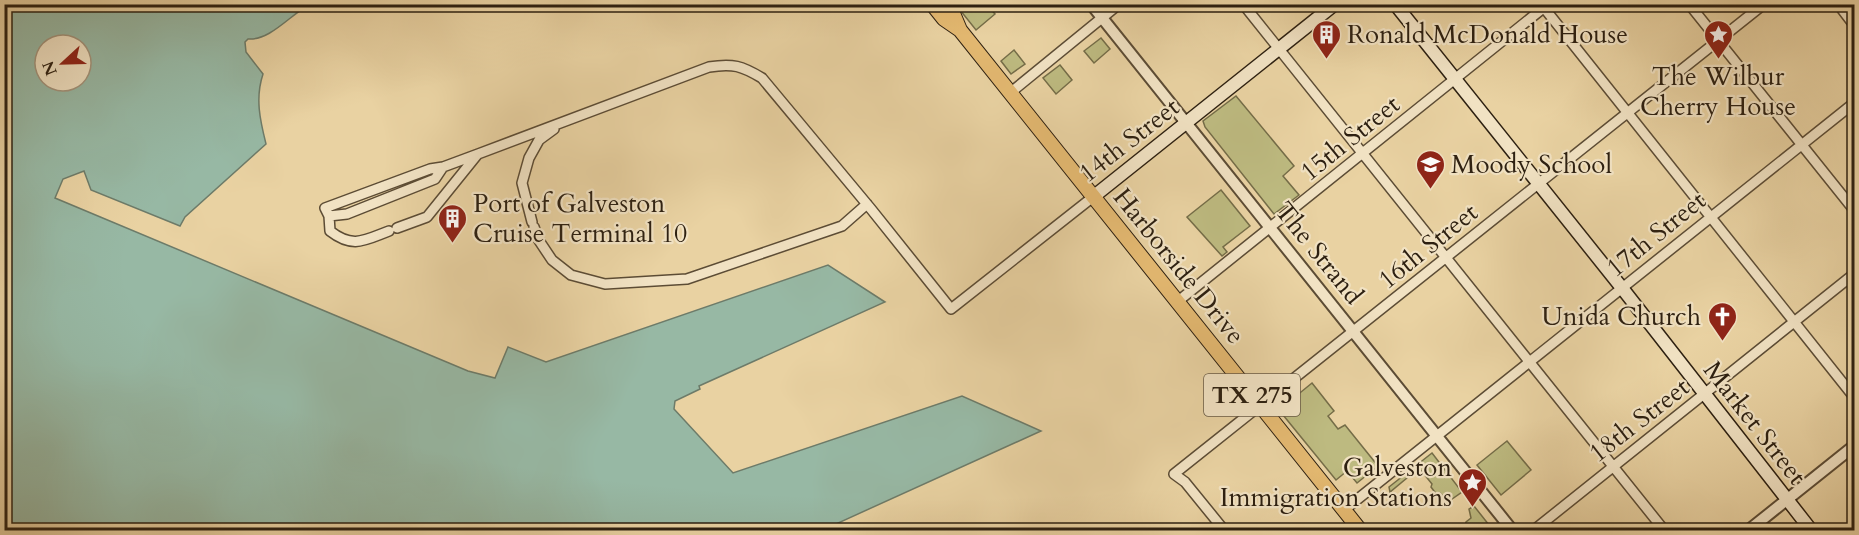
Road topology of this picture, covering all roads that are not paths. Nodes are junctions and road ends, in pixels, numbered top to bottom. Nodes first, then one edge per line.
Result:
1 (932, 4) edge
2 (947, 4) edge
3 (1091, 4) edge
4 (1119, 4) edge
5 (1243, 4) edge
6 (1335, 4) edge
7 (1395, 4) edge
8 (1689, 4) edge
9 (1764, 4) edge
10 (1838, 4) edge
11 (1544, 6) edge
12 (1102, 18) junction
13 (1854, 25) edge
14 (960, 30) junction
15 (1719, 41) junction
16 (1279, 50) junction
17 (1456, 80) junction
18 (1010, 93) junction
19 (1854, 103) edge
20 (1627, 113) junction
21 (565, 122) junction
22 (1186, 123) junction
23 (1802, 145) junction
24 (478, 154) junction
25 (1363, 155) junction
26 (1539, 184) junction
27 (1093, 197) junction
28 (867, 204) junction
29 (1854, 210) edge
30 (1712, 216) junction
31 (1270, 228) junction
32 (1446, 258) junction
33 (1854, 274) edge
34 (1622, 288) junction
35 (1177, 302) junction
36 (1795, 322) junction
37 (1353, 332) junction
38 (1530, 362) junction
39 (1704, 395) junction
40 (1854, 397) edge
41 (1260, 406) junction
42 (1437, 437) junction
43 (1854, 446) edge
44 (1613, 467) junction
45 (1788, 500) junction
46 (1344, 510) junction
47 (1224, 531) edge
48 (1360, 531) edge
49 (1512, 531) edge
50 (1534, 531) edge
51 (1664, 531) edge
52 (1749, 531) edge
53 (1811, 531) edge

1 - 14 main road, Harborside Drive / TX 275
2 - 14 main road, Harborside Drive / TX 275
3 - 12 street, The Strand
4 - 12 street
5 - 16 street
6 - 16 main road, 14th Street
7 - 17 main road, Market Street
8 - 15 street
9 - 15 street, 16th Street
10 - 13 street
11 - 17 street, 15th Street
11 - 20 street
12 - 18 street
12 - 22 street, The Strand
14 - 18 main road, Harborside Drive / TX 275
15 - 20 street, 16th Street
15 - 23 street
16 - 22 main road, 14th Street
16 - 25 street
17 - 25 street, 15th Street
17 - 26 main road, Market Street
18 - 27 main road, Harborside Drive / TX 275
19 - 23 street, 17th Street
20 - 26 street, 16th Street
20 - 30 street
21 - 24 street
21 - 28 street
21 - 28 street
22 - 27 main road, 14th Street
22 - 31 street, The Strand
23 - 29 street
23 - 30 street, 17th Street
24 - 24 street
25 - 31 street, 15th Street
25 - 32 street
26 - 32 street, 16th Street
26 - 34 main road, Market Street
27 - 28 street, 14th Street
27 - 35 main road, Harborside Drive / TX 275
30 - 34 street, 17th Street
30 - 36 street
31 - 35 street, 15th Street
31 - 37 street, The Strand
32 - 37 street, 16th Street
32 - 38 street
33 - 36 street, 18th Street
34 - 38 street, 17th Street
34 - 39 main road, Market Street
35 - 41 main road, Harborside Drive / TX 275
36 - 39 street, 18th Street
36 - 40 street
37 - 41 street, 16th Street
37 - 42 street, The Strand
38 - 42 street, 17th Street
38 - 44 street
39 - 44 street, 18th Street
39 - 45 main road, Market Street
41 - 46 main road, Harborside Drive / TX 275
41 - 47 street, 16th Street
42 - 46 street, 17th Street
42 - 49 street, The Strand
43 - 45 street
44 - 50 street, 18th Street
44 - 51 street
45 - 52 street
45 - 53 main road, Market Street
46 - 48 main road, Harborside Drive / TX 275

